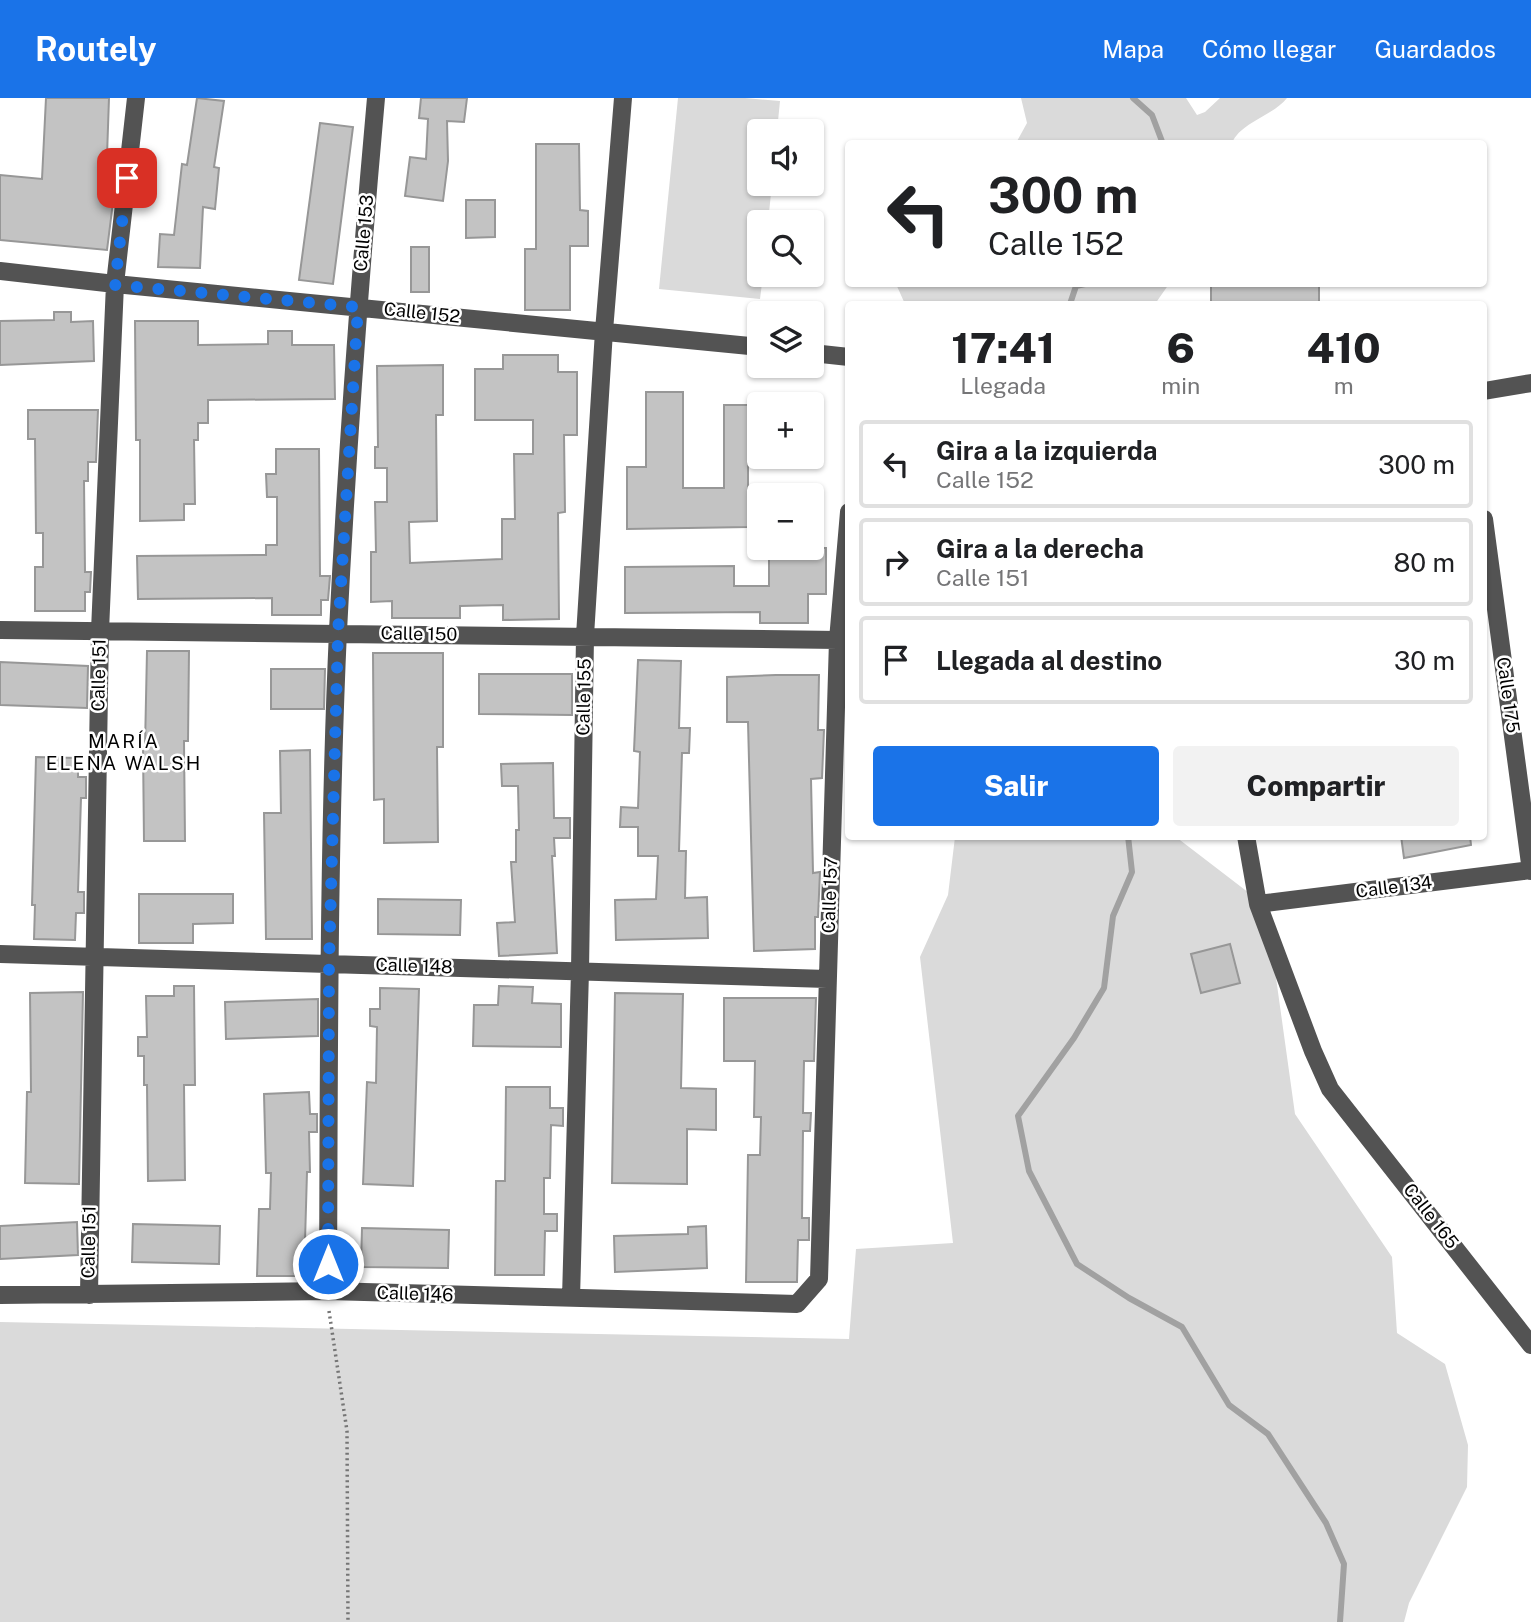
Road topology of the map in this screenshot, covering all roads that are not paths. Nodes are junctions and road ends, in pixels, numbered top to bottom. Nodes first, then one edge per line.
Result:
1 (136, 98) edge
2 (376, 98) edge
3 (624, 98) edge
4 (0, 271) edge
5 (115, 285) junction
6 (358, 307) junction
7 (604, 331) junction
8 (747, 346) edge
9 (824, 354) edge
10 (845, 357) edge
11 (1531, 383) edge
12 (1487, 390) edge
13 (1487, 541) edge
14 (845, 559) edge
15 (0, 630) edge
16 (100, 631) junction
17 (338, 633) junction
18 (585, 636) junction
19 (838, 640) junction
20 (1247, 840) edge
21 (1531, 870) edge
22 (1258, 904) junction
23 (0, 954) edge
24 (93, 957) junction
25 (329, 964) junction
26 (580, 971) junction
27 (827, 979) junction
28 (819, 1279) joint
29 (328, 1291) junction
30 (0, 1295) edge
31 (89, 1295) junction
32 (571, 1298) junction
33 (1531, 1345) edge

1 - 5 street, Calle 151
2 - 6 street, Calle 153
3 - 7 street, Calle 155
4 - 5 street, Calle 152
5 - 6 street, Calle 152
5 - 16 street, Calle 151
6 - 7 street, Calle 152
6 - 17 street, Calle 153
7 - 8 street, Calle 152
7 - 18 street, Calle 155
9 - 10 street
11 - 12 street
13 - 21 street, Calle 175
14 - 19 street, Calle 157
15 - 16 street, Calle 150
16 - 17 street, Calle 150
16 - 24 street, Calle 151
17 - 18 street, Calle 150
17 - 25 street, Calle 153
18 - 19 street, Calle 150
18 - 26 street, Calle 155
19 - 27 street, Calle 157
20 - 22 street, Calle 165
21 - 22 street, Calle 134
22 - 33 street, Calle 165
23 - 24 street, Calle 148
24 - 25 street, Calle 148
24 - 31 street, Calle 151
25 - 26 street, Calle 148
25 - 29 street, Calle 153
26 - 27 street, Calle 148
26 - 32 street, Calle 155
27 - 28 street, Calle 157
28 - 32 street, Calle 146
29 - 31 street, Calle 146
29 - 32 street, Calle 146
30 - 31 street, Calle 146

